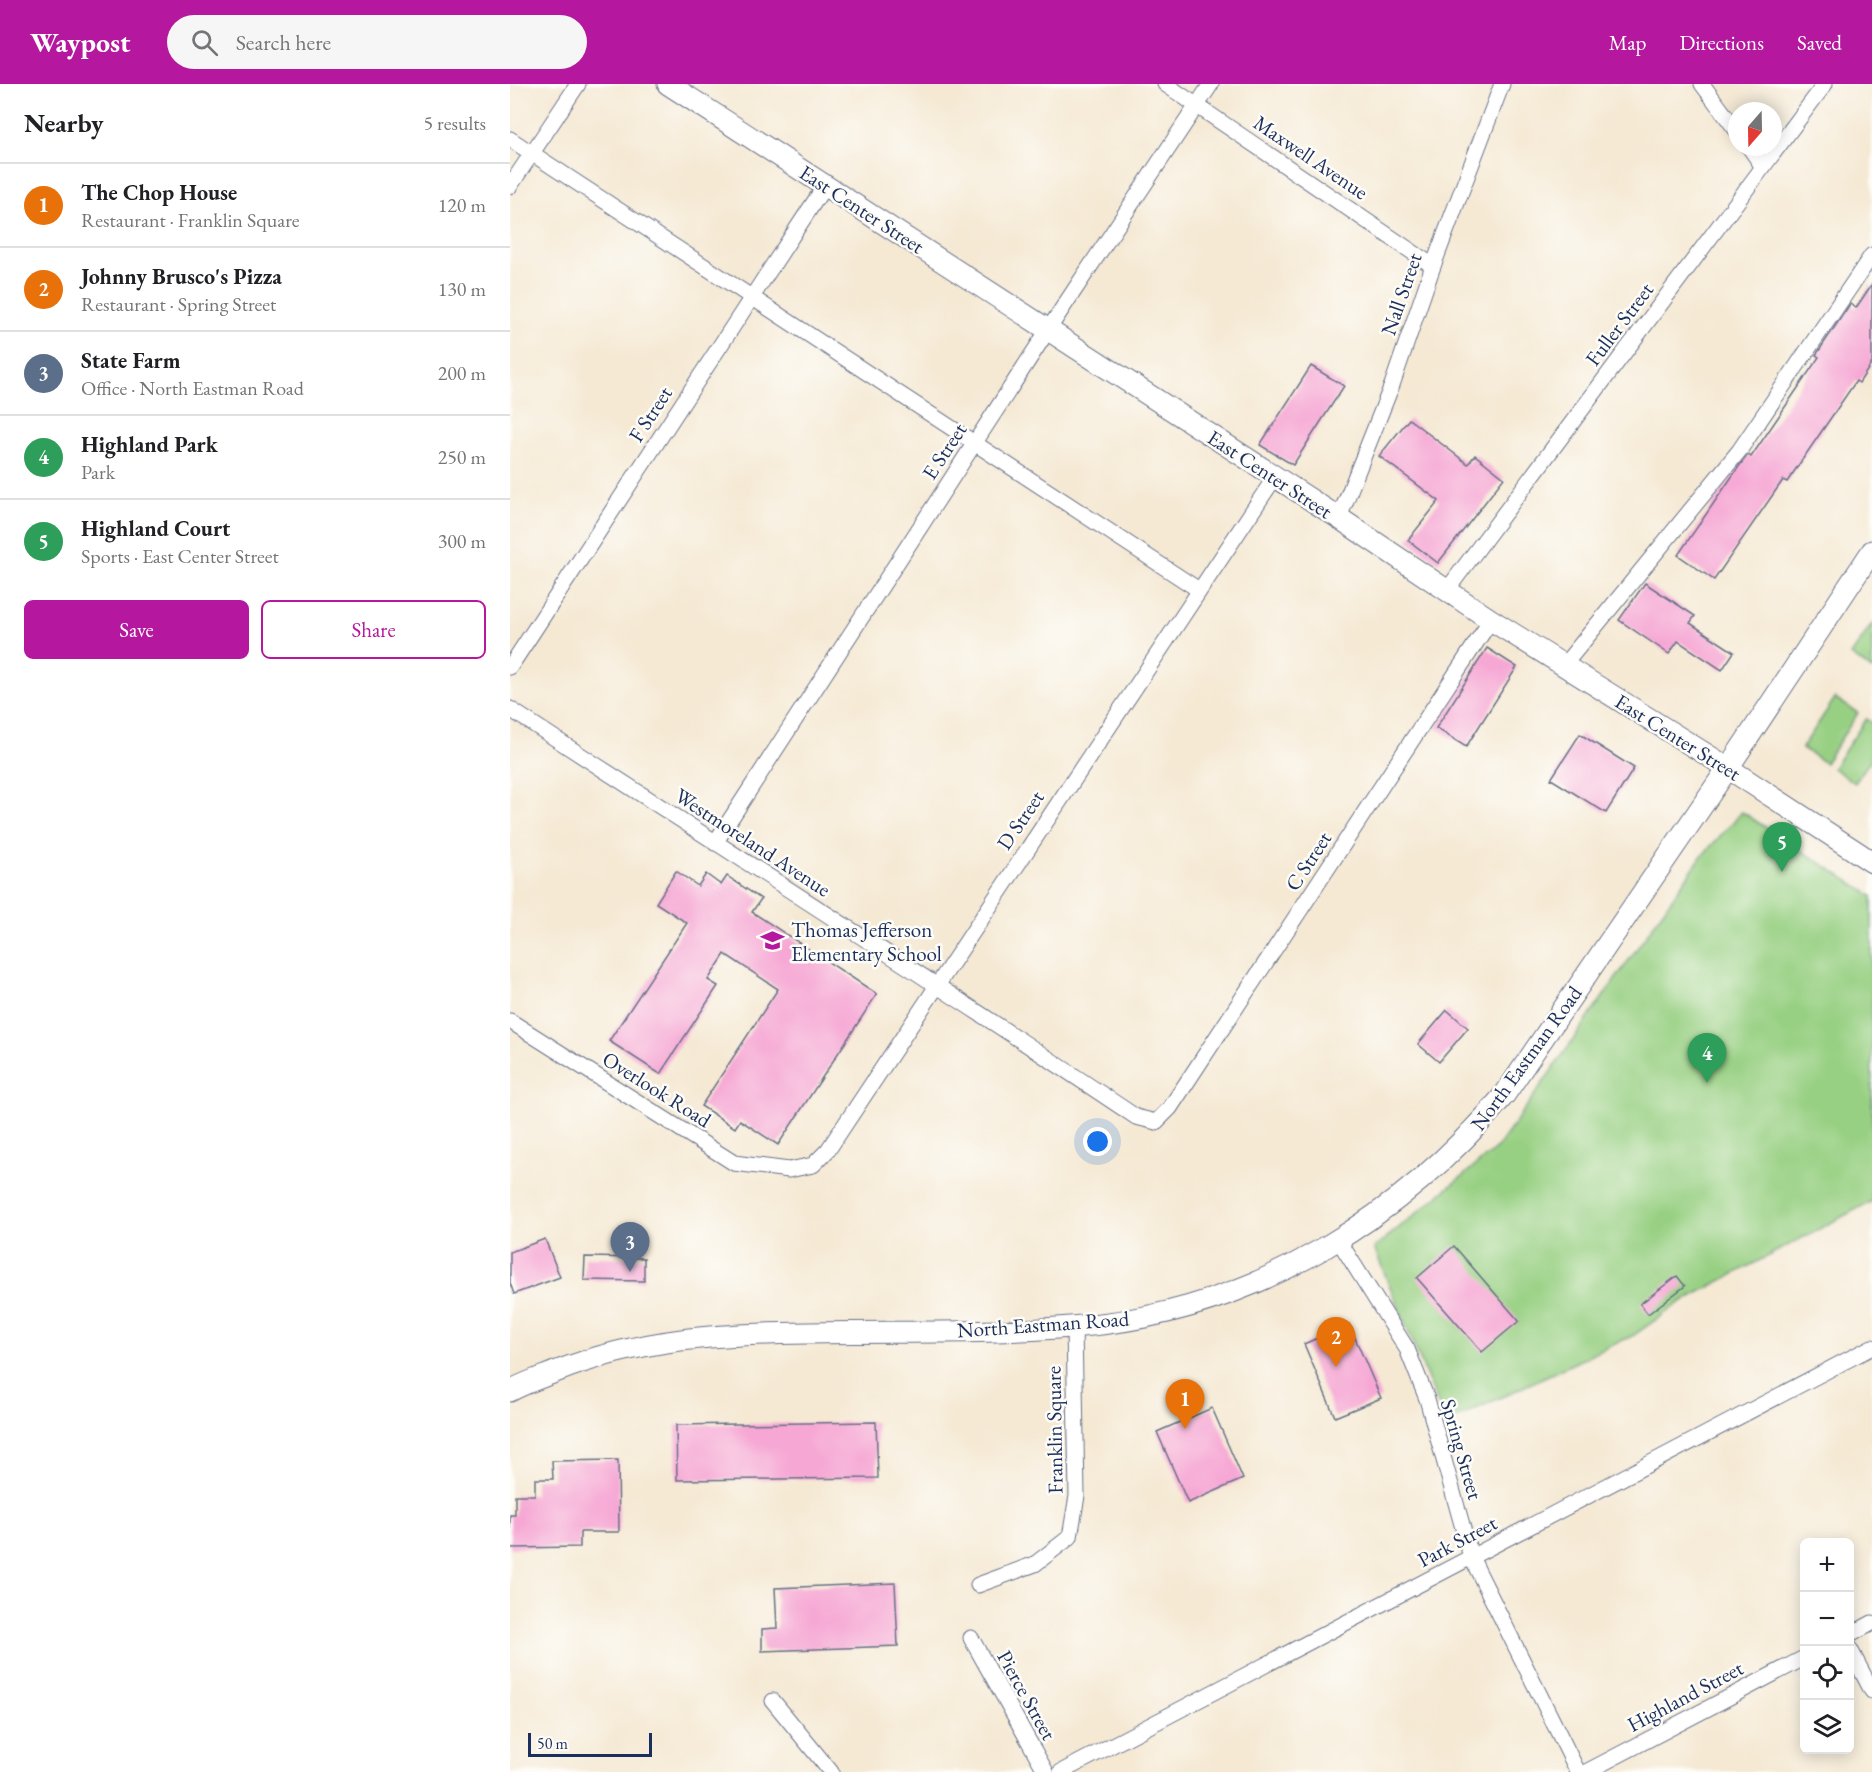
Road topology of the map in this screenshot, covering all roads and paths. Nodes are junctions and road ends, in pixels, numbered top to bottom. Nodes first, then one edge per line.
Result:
1 (578, 84) edge
2 (668, 84) edge
3 (1165, 84) edge
4 (1211, 84) edge
5 (1502, 84) edge
6 (1702, 84) edge
7 (1825, 84) edge
8 (1197, 105) junction
9 (1728, 119) edge
10 (510, 139) edge
11 (532, 153) junction
12 (1755, 156) edge
13 (1763, 167) junction
14 (826, 184) junction
15 (510, 186) edge
16 (1872, 255) edge
17 (1433, 266) junction
18 (752, 298) junction
19 (1048, 330) junction
20 (975, 442) junction
21 (1275, 477) junction
22 (1339, 518) junction
23 (1872, 551) edge
24 (1199, 590) junction
25 (1447, 590) junction
26 (1491, 620) junction
27 (1564, 665) junction
28 (510, 667) edge
29 (510, 709) edge
30 (1728, 768) junction
31 (715, 843) junction
32 (1872, 862) edge
33 (936, 984) junction
34 (510, 1021) edge
35 (1156, 1122) joint
36 (789, 1170) joint
37 (1339, 1241) junction
38 (1074, 1326) junction
39 (1872, 1347) edge
40 (510, 1391) edge
41 (1471, 1557) junction
42 (978, 1585) dead end
43 (1872, 1623) edge
44 (1854, 1633) edge
45 (971, 1638) dead end
46 (1854, 1657) edge
47 (1800, 1660) edge
48 (1872, 1691) edge
49 (773, 1701) dead end
50 (831, 1772) edge
51 (1046, 1772) edge
52 (1061, 1772) edge
53 (1578, 1772) edge
54 (1586, 1772) edge

1 - 11 street
2 - 14 main road, East Center Street
3 - 8 street, Maxwell Avenue
4 - 8 street, E Street
5 - 17 street, Nall Street
6 - 9 street
7 - 13 street, Fuller Street
8 - 17 street, Maxwell Avenue
8 - 19 street, E Street
10 - 11 street
11 - 15 street
11 - 18 street
12 - 13 street
13 - 25 street, Fuller Street
14 - 18 street, F Street
14 - 19 main road, East Center Street
16 - 27 street
17 - 22 street, Nall Street
18 - 20 street
18 - 28 street, F Street
19 - 20 street, E Street
19 - 21 main road, East Center Street
20 - 24 street
20 - 31 street, E Street
21 - 22 main road, East Center Street
21 - 24 street, D Street
22 - 25 main road, East Center Street
23 - 30 main road, North Eastman Road
24 - 33 street, D Street
25 - 26 main road, East Center Street
26 - 27 main road, East Center Street
26 - 35 street, C Street
27 - 30 main road, East Center Street
29 - 31 street, Westmoreland Avenue
30 - 32 main road, East Center Street
30 - 37 main road, North Eastman Road
31 - 33 street, Westmoreland Avenue
33 - 35 street, Westmoreland Avenue
33 - 36 street, D Street
34 - 36 street, Overlook Road
37 - 38 main road, North Eastman Road
37 - 41 street, Spring Street
38 - 40 main road, North Eastman Road
38 - 42 street, Franklin Square
39 - 41 street, Park Street
41 - 52 street, Park Street
41 - 53 street, Spring Street
43 - 44 street
45 - 51 street, Pierce Street
46 - 48 street
47 - 54 street, Highland Street
49 - 50 street

